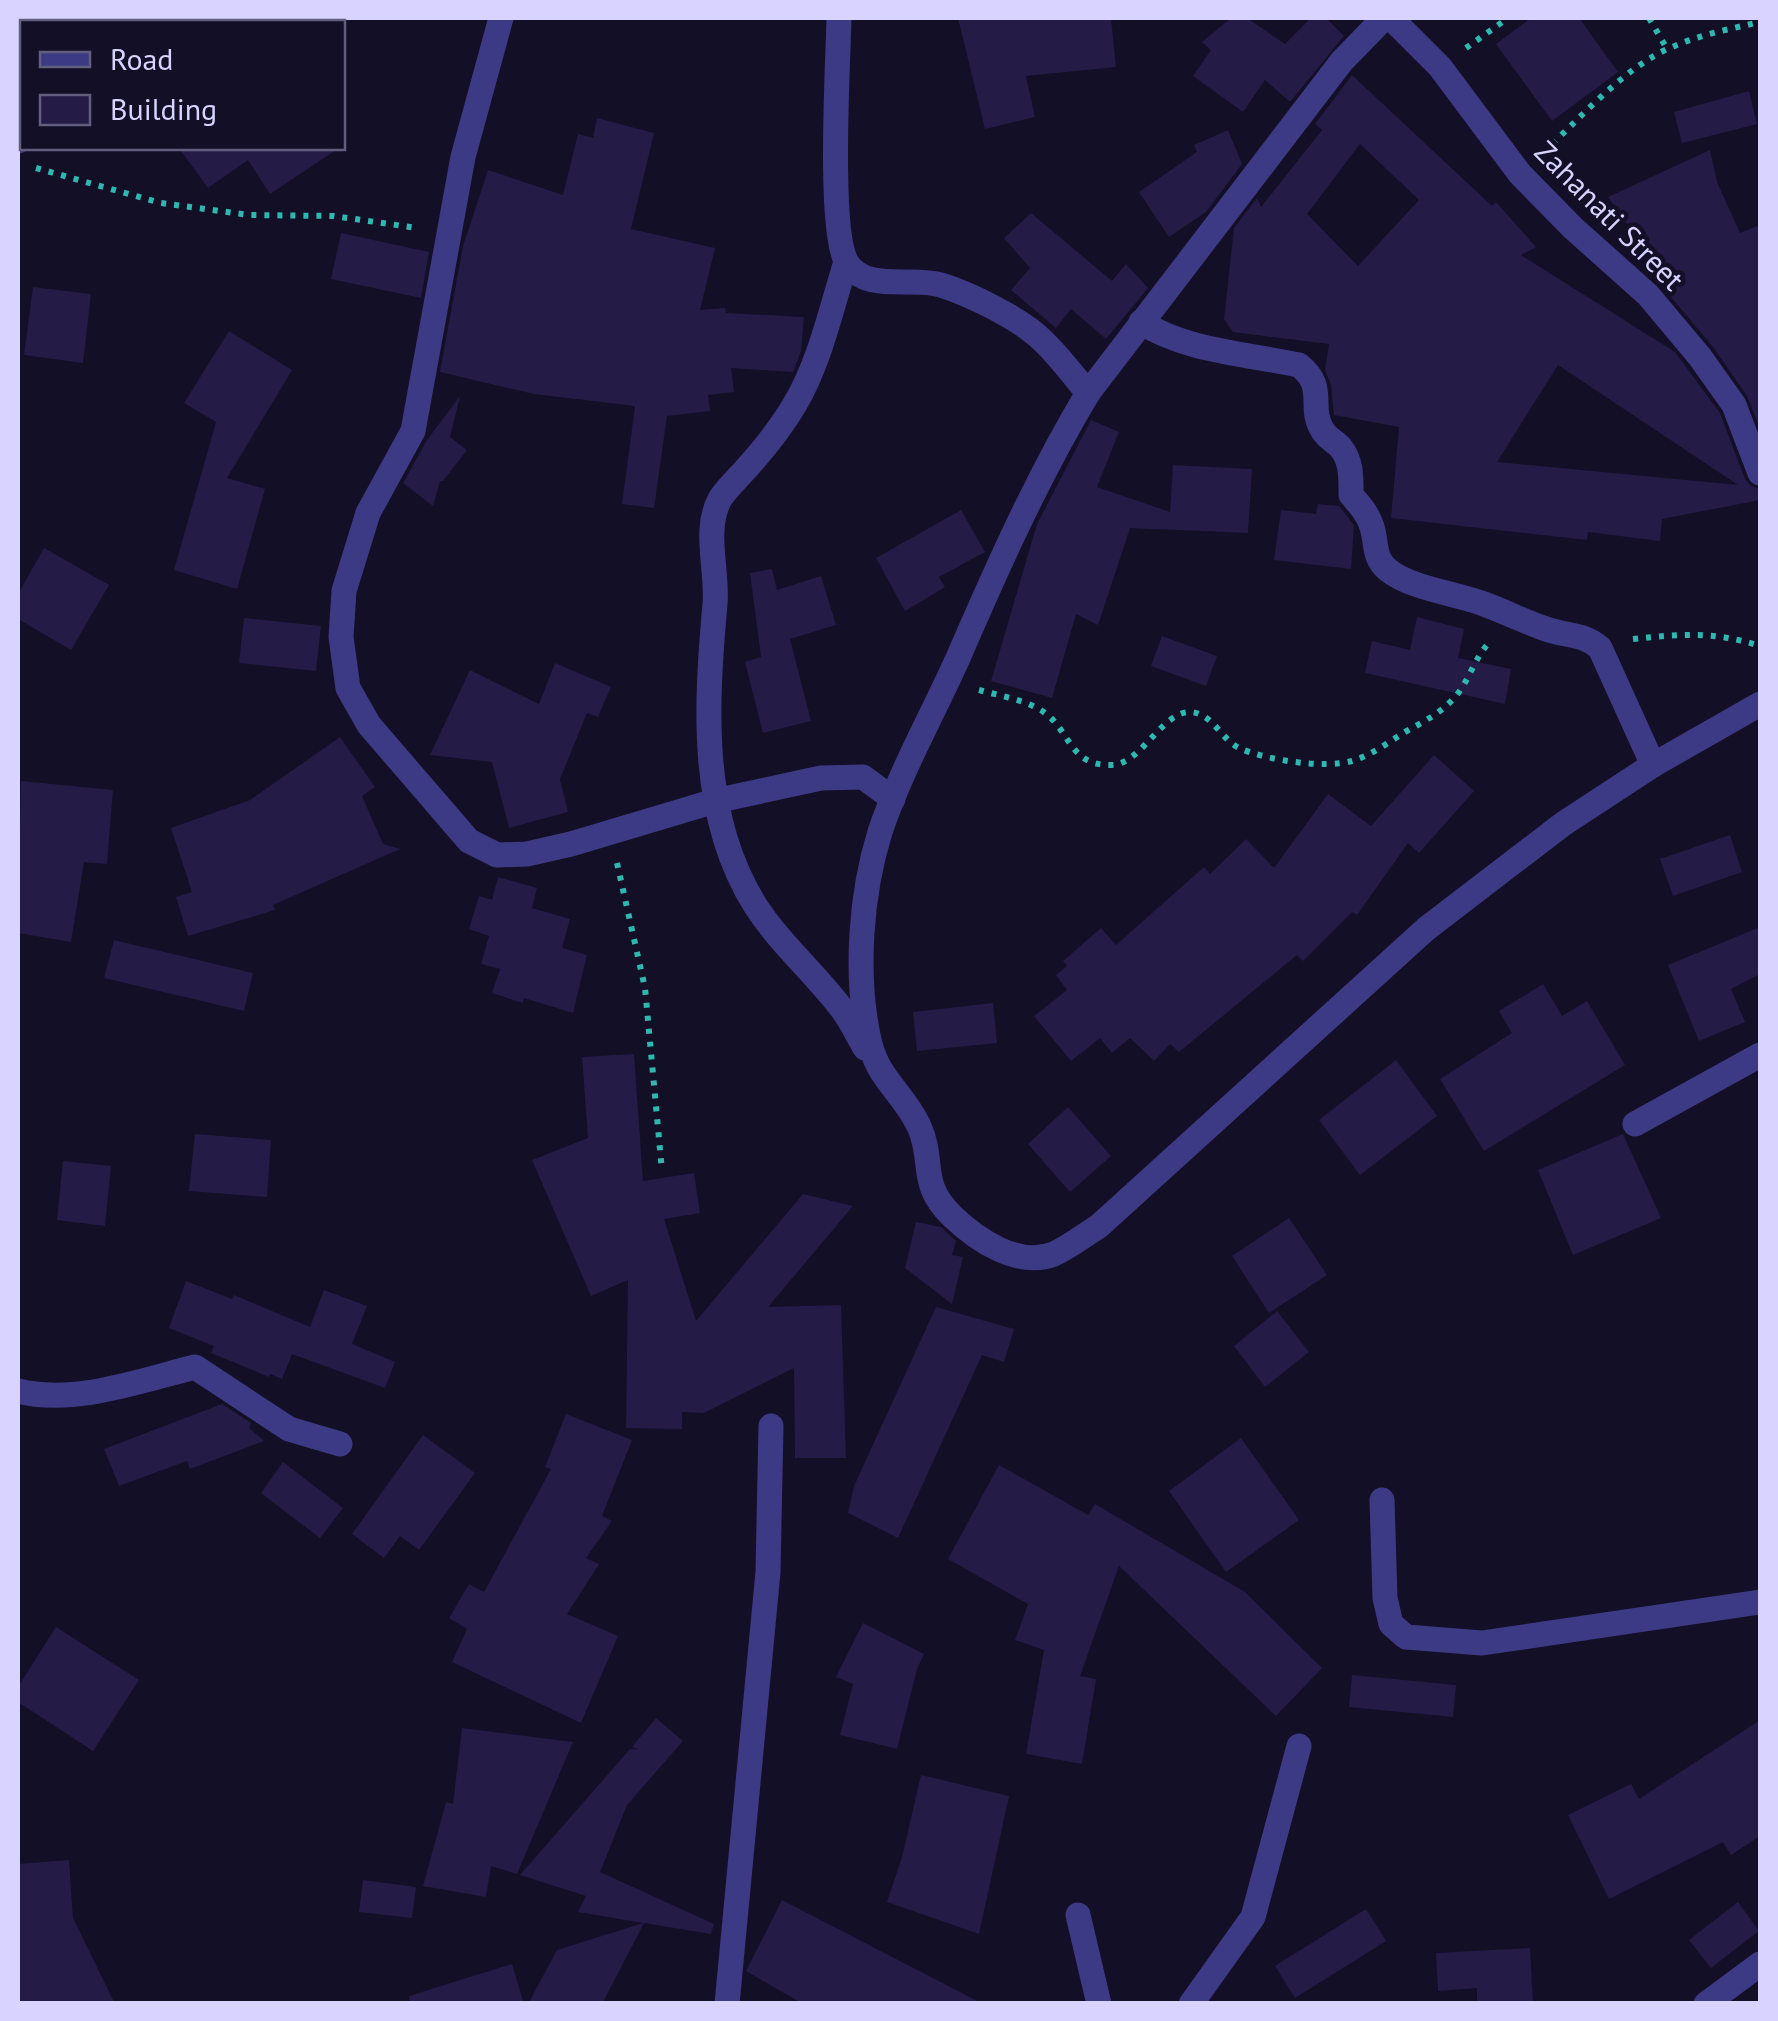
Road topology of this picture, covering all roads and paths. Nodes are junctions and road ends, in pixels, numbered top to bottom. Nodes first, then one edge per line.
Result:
1 (501, 18) edge
2 (839, 18) edge
3 (1388, 18) edge
4 (1508, 18) edge
5 (1649, 18) edge
6 (1760, 22) edge
7 (1667, 49) junction
8 (1440, 67) junction
9 (18, 163) edge
10 (1520, 174) junction
11 (448, 231) junction
12 (846, 262) junction
13 (1141, 322) junction
14 (1088, 392) junction
15 (1760, 473) edge
16 (1516, 619) junction
17 (1587, 636) junction
18 (1760, 646) edge
19 (948, 680) junction
20 (1760, 704) edge
21 (1653, 766) junction
22 (893, 799) junction
23 (715, 801) junction
24 (610, 832) junction
25 (1760, 1055) edge
26 (877, 1069) junction
27 (1635, 1124) dead end
28 (662, 1171) dead end
29 (18, 1391) edge
30 (772, 1426) dead end
31 (340, 1444) dead end
32 (1382, 1500) dead end
33 (1760, 1602) edge
34 (1299, 1746) dead end
35 (1078, 1915) dead end
36 (1760, 1964) edge
37 (727, 2004) edge
38 (1099, 2004) edge
39 (1191, 2004) edge
40 (1706, 2004) edge

1 - 11 street
2 - 12 street
3 - 8 street, Zahanati Street
3 - 13 street
4 - 8 path
5 - 7 path
6 - 7 path
7 - 10 path
8 - 10 street, Zahanati Street
9 - 11 path
10 - 15 street, Zahanati Street
11 - 24 street
12 - 14 street
12 - 23 street
13 - 14 street
13 - 16 street
14 - 19 street
16 - 17 street
16 - 19 path
17 - 18 path
17 - 21 street
19 - 22 street
20 - 21 street
21 - 26 street
22 - 23 street
22 - 26 street
23 - 24 street
23 - 26 street
24 - 28 path
25 - 27 street
29 - 31 street
30 - 37 street
32 - 33 street
34 - 39 street
35 - 38 street
36 - 40 street

